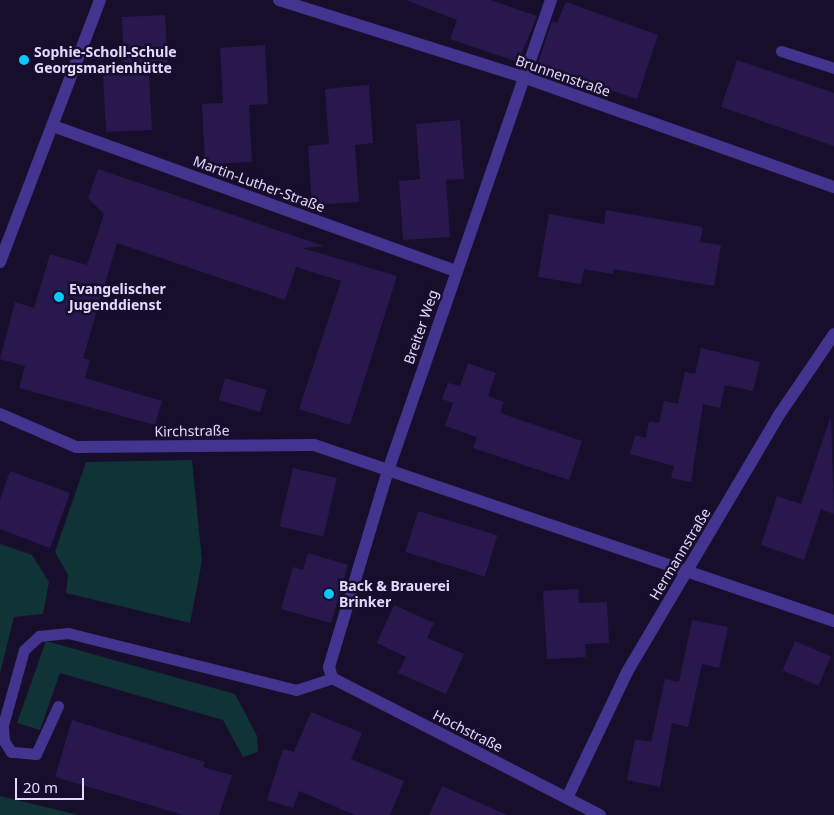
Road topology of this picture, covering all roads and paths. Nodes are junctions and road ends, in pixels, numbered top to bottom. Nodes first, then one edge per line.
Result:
1 (100, 0) edge
2 (279, 0) edge
3 (551, 0) edge
4 (781, 51) dead end
5 (834, 68) edge
6 (522, 77) junction
7 (52, 126) junction
8 (834, 187) edge
9 (0, 262) edge
10 (456, 271) junction
11 (834, 334) edge
12 (0, 414) edge
13 (389, 467) junction
14 (689, 568) junction
15 (834, 621) edge
16 (330, 673) junction
17 (58, 706) dead end
18 (567, 798) junction
19 (600, 815) edge

1 - 7 street
2 - 6 street, Brunnenstraße
3 - 6 street, Breiter Weg
4 - 5 lane
6 - 8 street, Brunnenstraße
6 - 10 street, Breiter Weg
7 - 9 street
7 - 10 street, Martin-Luther-Straße
10 - 13 street, Breiter Weg
11 - 14 street, Hermannstraße
12 - 13 street, Kirchstraße
13 - 14 street, Kirchstraße
13 - 16 street, Breiter Weg
14 - 15 street, Kirchstraße
14 - 18 street, Hermannstraße
16 - 17 lane
16 - 18 street, Hochstraße
18 - 19 street, Hochstraße

